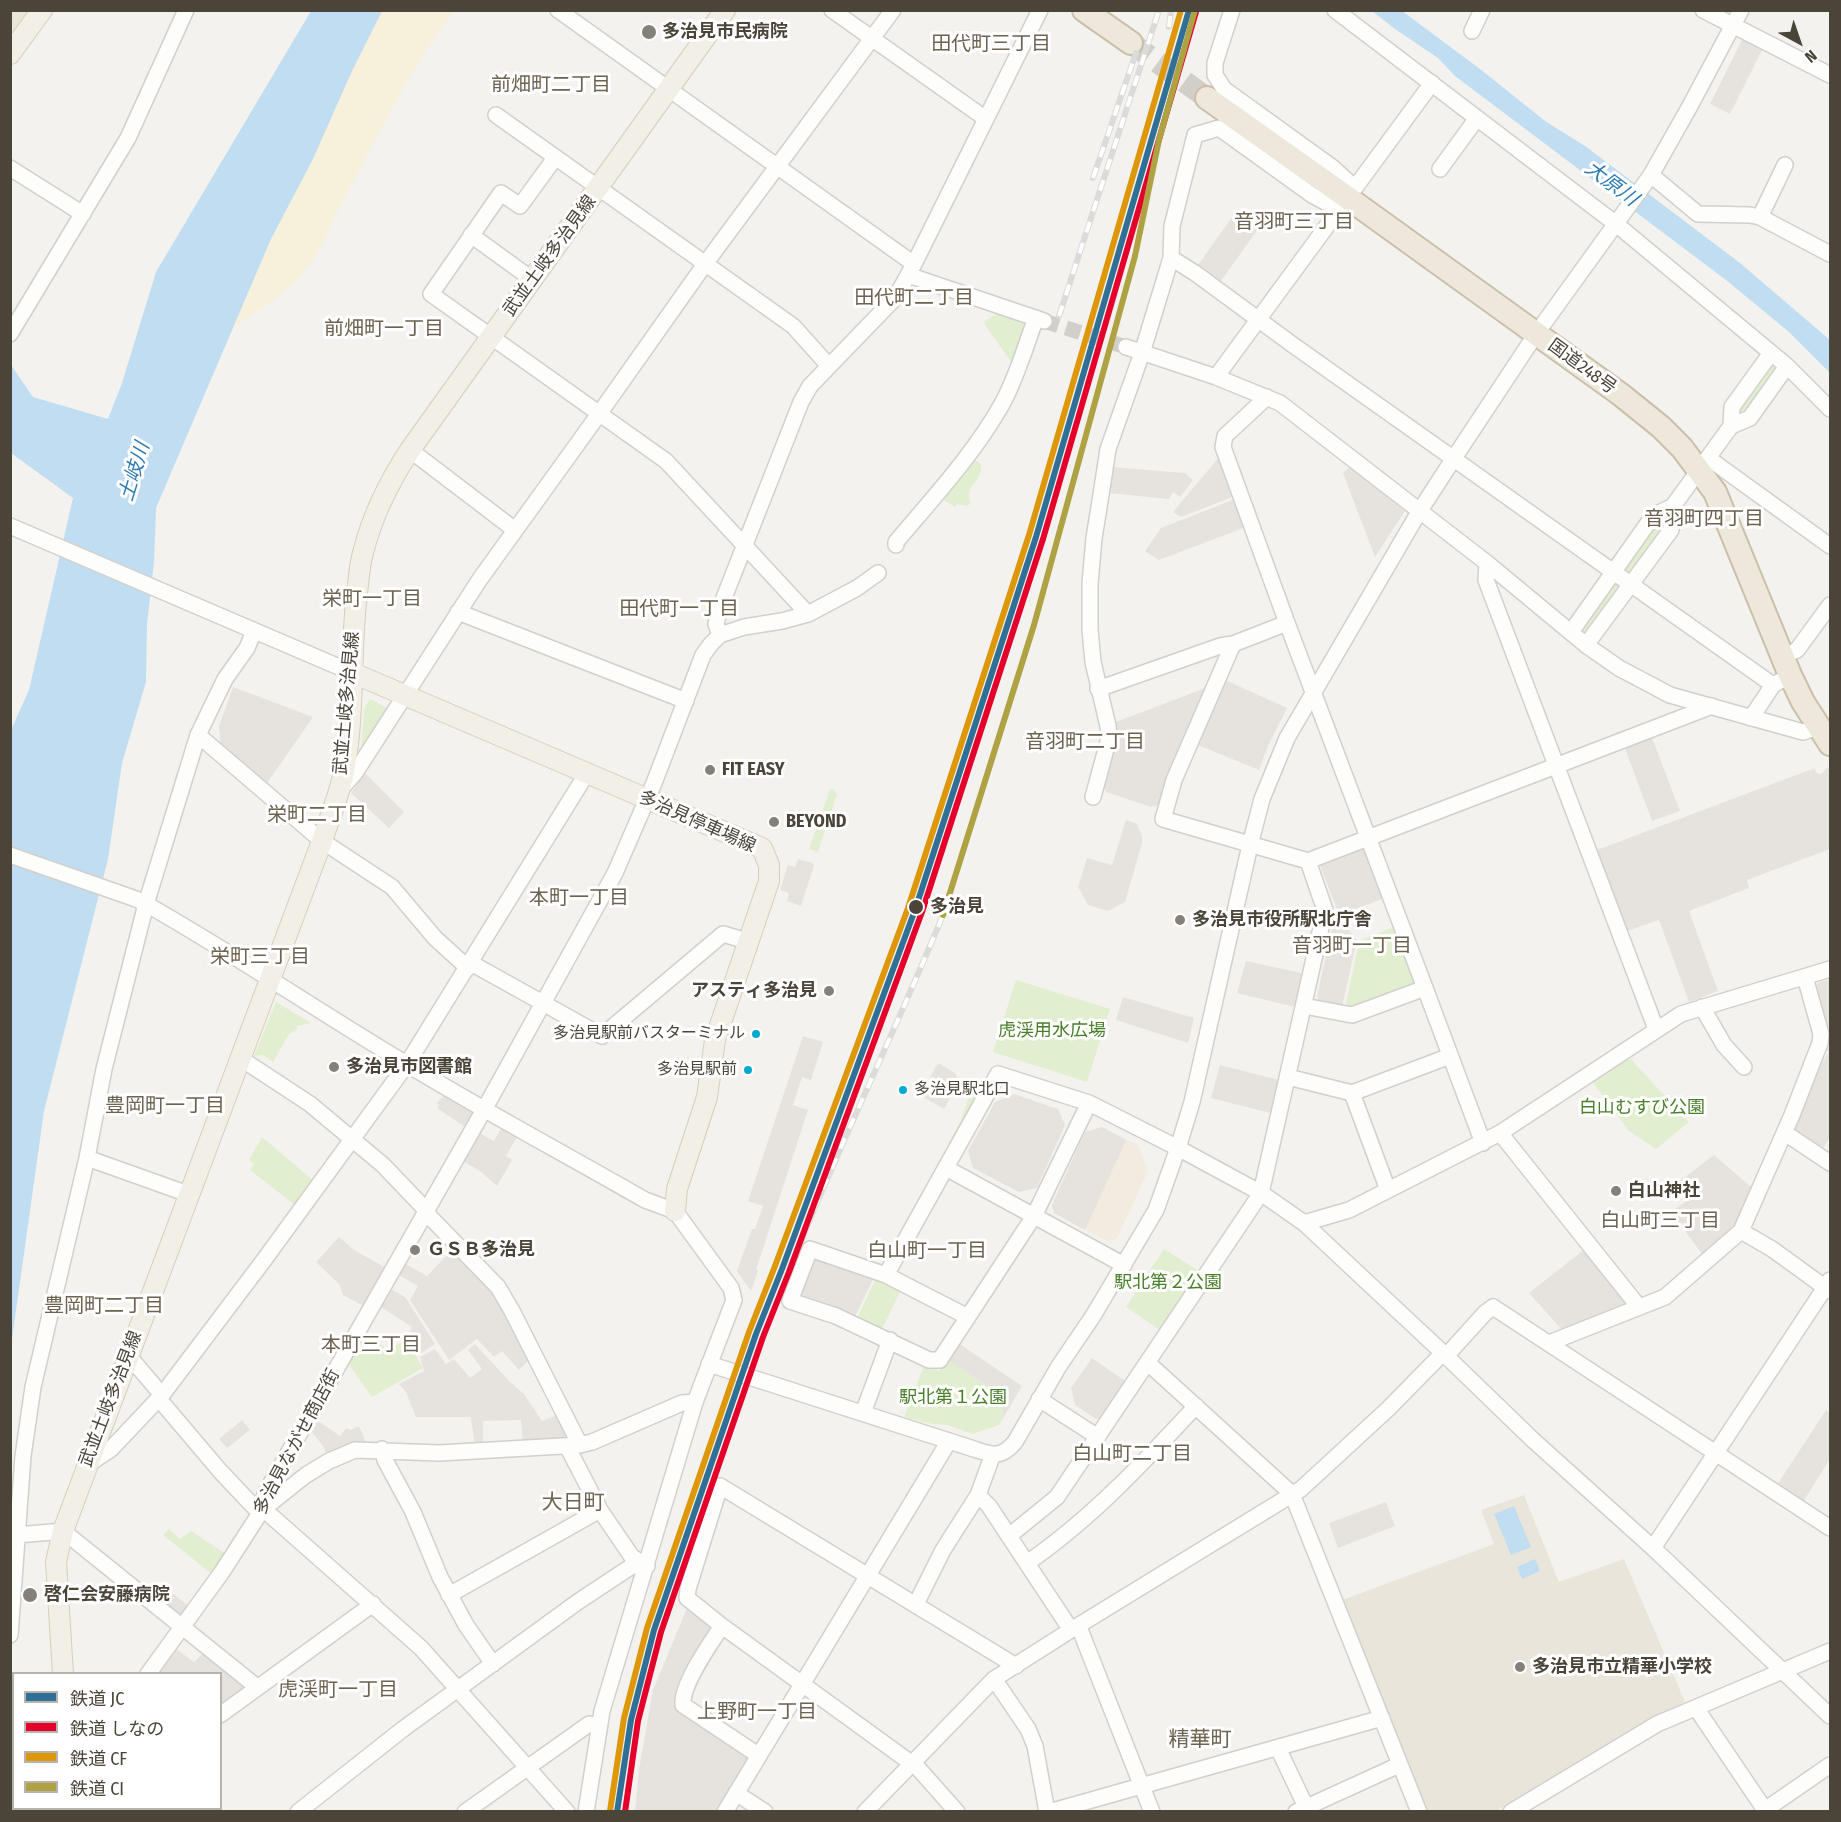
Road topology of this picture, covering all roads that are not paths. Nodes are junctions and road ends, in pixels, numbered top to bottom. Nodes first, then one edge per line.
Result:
1 (42, 10) edge
2 (186, 10) edge
3 (558, 10) edge
4 (725, 10) edge
5 (832, 10) edge
6 (893, 10) edge
7 (1040, 10) edge
8 (1084, 10) edge
9 (1232, 10) edge
10 (1335, 10) edge
11 (1482, 10) edge
12 (1703, 10) edge
13 (1741, 10) edge
14 (1733, 26) junction
15 (1472, 31) dead end
16 (872, 39) junction
17 (1131, 44) tunnel mouth
18 (12, 47) edge
19 (1830, 75) edge
20 (1432, 83) junction
21 (669, 90) junction
22 (1207, 98) tunnel mouth
23 (496, 115) dead end
24 (1477, 118) junction
25 (986, 119) junction
26 (555, 158) junction
27 (1785, 165) dead end
28 (777, 167) junction
29 (10, 168) edge
30 (1440, 169) dead end
31 (1649, 177) junction
32 (598, 189) junction
33 (1348, 198) junction
34 (83, 214) junction
35 (1760, 217) junction
36 (1618, 222) junction
37 (471, 235) junction
38 (1830, 253) edge
39 (1171, 258) junction
40 (705, 264) junction
41 (911, 269) junction
42 (533, 280) junction
43 (1259, 320) junction
44 (10, 334) edge
45 (1536, 334) junction
46 (491, 338) junction
47 (1126, 347) tunnel mouth
48 (1142, 353) junction
49 (1771, 353) junction
50 (829, 366) junction
51 (1787, 366) junction
52 (1216, 377) junction
53 (1267, 397) junction
54 (1830, 408) edge
55 (599, 414) junction
56 (1731, 426) junction
57 (410, 450) junction
58 (1454, 458) junction
59 (1704, 464) junction
60 (1673, 506) junction
61 (1419, 512) junction
62 (10, 526) edge
63 (515, 530) junction
64 (896, 545) dead end
65 (744, 546) junction
66 (1830, 546) edge
67 (1487, 563) junction
68 (1614, 572) junction
69 (878, 573) dead end
70 (1631, 584) junction
71 (1830, 605) edge
72 (458, 612) junction
73 (808, 614) junction
74 (1287, 624) junction
75 (248, 628) junction
76 (1571, 632) junction
77 (720, 635) junction
78 (1233, 644) junction
79 (1586, 645) junction
80 (1782, 672) junction
81 (353, 674) junction
82 (1098, 689) junction
83 (1313, 691) junction
84 (405, 697) junction
85 (686, 701) junction
86 (1712, 706) junction
87 (1750, 718) junction
88 (198, 735) junction
89 (1825, 735) edge
90 (1557, 766) junction
91 (587, 773) junction
92 (337, 793) junction
93 (1093, 797) dead end
94 (647, 799) junction
95 (1369, 838) junction
96 (322, 841) junction
97 (1250, 845) junction
98 (10, 855) edge
99 (1308, 861) junction
100 (141, 901) junction
101 (747, 941) junction
102 (469, 965) junction
103 (1830, 969) edge
104 (1805, 977) junction
105 (269, 980) junction
106 (1425, 988) junction
107 (542, 1002) junction
108 (1305, 1006) junction
109 (1702, 1006) junction
110 (1656, 1029) junction
111 (1450, 1056) junction
112 (240, 1058) junction
113 (407, 1064) junction
114 (1744, 1067) dead end
115 (1288, 1077) junction
116 (1352, 1093) junction
117 (1089, 1103) junction
118 (485, 1108) junction
119 (1500, 1133) junction
120 (1785, 1133) junction
121 (351, 1139) junction
122 (1482, 1143) junction
123 (1178, 1148) junction
124 (87, 1158) junction
125 (1830, 1163) edge
126 (946, 1168) junction
127 (1388, 1190) junction
128 (1261, 1192) junction
129 (188, 1194) junction
130 (426, 1210) junction
131 (675, 1211) junction
132 (1034, 1216) junction
133 (1304, 1223) junction
134 (1741, 1231) junction
135 (1124, 1265) junction
136 (886, 1275) junction
137 (1829, 1286) edge
138 (1639, 1307) junction
139 (968, 1317) junction
140 (890, 1340) junction
141 (1549, 1343) junction
142 (1445, 1354) junction
143 (128, 1355) junction
144 (1148, 1363) junction
145 (709, 1364) junction
146 (160, 1397) junction
147 (1039, 1400) junction
148 (695, 1402) junction
149 (1196, 1406) junction
150 (863, 1413) junction
151 (1098, 1437) junction
152 (949, 1441) junction
153 (573, 1445) junction
154 (382, 1449) junction
155 (993, 1454) junction
156 (1717, 1455) junction
157 (87, 1465) junction
158 (1292, 1494) junction
159 (978, 1495) junction
160 (262, 1510) junction
161 (600, 1510) junction
162 (1830, 1528) edge
163 (63, 1531) junction
164 (17, 1535) junction
165 (1009, 1536) junction
166 (1653, 1548) junction
167 (1027, 1563) junction
168 (646, 1566) junction
169 (868, 1575) junction
170 (449, 1595) junction
171 (373, 1604) junction
172 (916, 1604) junction
173 (183, 1626) junction
174 (722, 1626) junction
175 (1075, 1628) junction
176 (10, 1635) edge
177 (1830, 1651) edge
178 (493, 1664) junction
179 (1016, 1666) junction
180 (1783, 1671) junction
181 (63, 1672) edge
182 (149, 1672) edge
183 (994, 1679) junction
184 (801, 1683) junction
185 (257, 1687) junction
186 (459, 1688) junction
187 (1696, 1708) junction
188 (222, 1713) edge
189 (1830, 1716) edge
190 (1382, 1718) junction
191 (598, 1726) junction
192 (1278, 1748) junction
193 (758, 1755) junction
194 (910, 1764) junction
195 (1399, 1765) junction
196 (1830, 1766) edge
197 (528, 1768) junction
198 (12, 1786) edge
199 (1142, 1786) junction
200 (736, 1793) junction
201 (1301, 1809) edge
202 (10, 1810) edge
203 (1763, 1811) edge
204 (298, 1812) edge
205 (465, 1812) edge
206 (567, 1812) edge
207 (586, 1812) edge
208 (725, 1812) edge
209 (765, 1812) edge
210 (865, 1812) edge
211 (957, 1812) edge
212 (1048, 1812) edge
213 (1152, 1812) edge
214 (1419, 1812) edge
215 (1511, 1812) edge

1 - 18 main road
2 - 34 street
3 - 21 street
4 - 21 main road, 武並土岐多治見線
5 - 16 street
6 - 16 street
7 - 25 street
8 - 17 highway
9 - 33 street
10 - 20 street
11 - 15 street
12 - 14 street
13 - 14 street
14 - 19 street
14 - 31 street
16 - 25 street
16 - 28 street
20 - 24 street
20 - 33 street
21 - 28 street
21 - 32 main road, 武並土岐多治見線
22 - 33 highway, 国道248号
23 - 26 street
24 - 30 street
24 - 36 street
25 - 41 street
26 - 32 street
26 - 37 street
27 - 35 street
28 - 40 street
28 - 41 street
29 - 34 street
31 - 35 street
31 - 36 street
32 - 40 street
32 - 42 main road, 武並土岐多治見線
33 - 39 street
33 - 43 street
33 - 45 highway, 国道248号
34 - 44 street
35 - 38 street
36 - 45 street
36 - 49 street
37 - 42 street
37 - 46 street
39 - 43 street
39 - 48 street
40 - 50 street
40 - 55 street
41 - 50 street
41 - 64 street
42 - 46 main road, 武並土岐多治見線
43 - 52 street
43 - 58 street
45 - 58 street
45 - 59 highway, 国道248号
46 - 55 street
46 - 57 main road, 武並土岐多治見線
47 - 48 street
48 - 52 street
48 - 82 street
49 - 51 street
49 - 56 street
50 - 65 street
51 - 54 street
51 - 56 street
52 - 53 street
53 - 61 street
53 - 74 street
55 - 63 street
55 - 65 street
56 - 59 street
57 - 63 street
57 - 81 main road, 武並土岐多治見線
58 - 61 street
58 - 68 street
59 - 60 street
59 - 66 street
59 - 80 highway, 国道248号
60 - 68 street
60 - 70 street
61 - 67 street
61 - 83 street
62 - 75 street
63 - 72 street
65 - 73 street
65 - 77 street
67 - 76 street
67 - 90 street
68 - 70 street
68 - 76 street
69 - 73 street
70 - 79 street
70 - 80 street
71 - 80 street
72 - 84 street
72 - 85 street
73 - 77 street
74 - 78 street
74 - 83 street
75 - 81 street
75 - 88 street
76 - 79 street
77 - 85 street, 多治見ながせ商店街
78 - 82 street
78 - 97 street
79 - 86 street
80 - 87 street
80 - 89 highway, 国道248号
81 - 84 main road, 多治見停車場線
81 - 92 main road, 武並土岐多治見線
82 - 93 street
83 - 95 street
83 - 97 street
84 - 91 main road, 多治見停車場線
84 - 92 street
85 - 94 street, 多治見ながせ商店街
86 - 87 street
86 - 90 street
87 - 89 street
88 - 96 street
88 - 100 street
90 - 95 street
90 - 110 street
91 - 94 main road, 多治見停車場線
91 - 102 street
92 - 96 main road, 武並土岐多治見線
94 - 101 main road, 多治見停車場線
94 - 107 street, 多治見ながせ商店街
95 - 99 street
95 - 106 street
96 - 102 street
96 - 105 main road, 武並土岐多治見線
97 - 99 street
97 - 123 street
98 - 100 street
99 - 108 street
100 - 105 street
100 - 124 street
101 - 107 street
101 - 131 main road, 多治見停車場線
102 - 107 street
102 - 113 street
103 - 104 street
104 - 109 street
104 - 120 street
105 - 112 main road, 武並土岐多治見線
105 - 113 street
106 - 108 street
106 - 111 street
107 - 118 street, 多治見ながせ商店街
108 - 115 street
109 - 110 street
109 - 114 street
110 - 119 street
111 - 116 street
111 - 122 street
112 - 121 street
112 - 129 main road, 武並土岐多治見線
113 - 118 street
113 - 121 street
115 - 116 street
115 - 128 street
116 - 127 street
117 - 123 street
117 - 126 street
117 - 132 street
118 - 130 street, 多治見ながせ商店街
118 - 131 street
119 - 122 street
119 - 138 street
120 - 125 street
120 - 134 street
121 - 130 street
121 - 146 street
122 - 127 street
123 - 128 street
123 - 135 street
124 - 129 street
124 - 164 street
126 - 132 street
126 - 136 street
127 - 133 street
128 - 133 street
128 - 144 street
129 - 143 main road, 武並土岐多治見線
130 - 153 street
130 - 160 street, 多治見ながせ商店街
131 - 145 street
132 - 135 street
132 - 139 street
133 - 142 street
134 - 137 street
134 - 138 street
135 - 147 street
136 - 139 street
136 - 140 street
137 - 156 street
138 - 141 street
139 - 140 street
140 - 150 street
141 - 142 street
141 - 156 street
142 - 158 street
142 - 166 street
143 - 146 street
143 - 157 main road, 武並土岐多治見線
144 - 149 street
144 - 151 street
145 - 148 street
145 - 150 street
146 - 157 street
146 - 160 street
147 - 151 street
147 - 155 street
148 - 153 street
148 - 168 street
149 - 158 street
149 - 167 street
150 - 152 street
151 - 165 street
152 - 155 street
152 - 169 street
153 - 154 street
153 - 161 street
154 - 160 street
154 - 170 street
155 - 159 street
156 - 162 street
156 - 166 street
157 - 163 main road, 武並土岐多治見線
158 - 175 street
158 - 190 street
159 - 165 street
159 - 172 street
160 - 171 street
160 - 173 street, 多治見ながせ商店街
161 - 168 street
161 - 170 street
163 - 164 street
163 - 173 street
163 - 181 main road, 武並土岐多治見線
164 - 176 street
165 - 167 street
166 - 180 street
167 - 175 street
168 - 178 street
168 - 191 street
169 - 172 street
169 - 174 street
169 - 184 street
170 - 178 street
171 - 185 street
171 - 186 street
172 - 179 street
173 - 182 street, 多治見ながせ商店街
173 - 185 street
174 - 184 street
174 - 193 street
175 - 179 street
175 - 199 street
177 - 180 street
178 - 186 street
179 - 183 street
180 - 187 street
180 - 189 street
183 - 194 street
183 - 212 street
184 - 193 street
184 - 194 street
185 - 188 street
186 - 197 street
186 - 204 street
187 - 203 street
187 - 215 street
190 - 192 street
190 - 195 street
191 - 197 street
191 - 207 street
192 - 199 street
192 - 201 street
193 - 200 street
194 - 210 street
194 - 211 street
195 - 201 street
195 - 214 street
196 - 203 street
197 - 205 street
197 - 206 street
198 - 202 street
199 - 212 street
199 - 213 street
200 - 208 street
200 - 209 street

